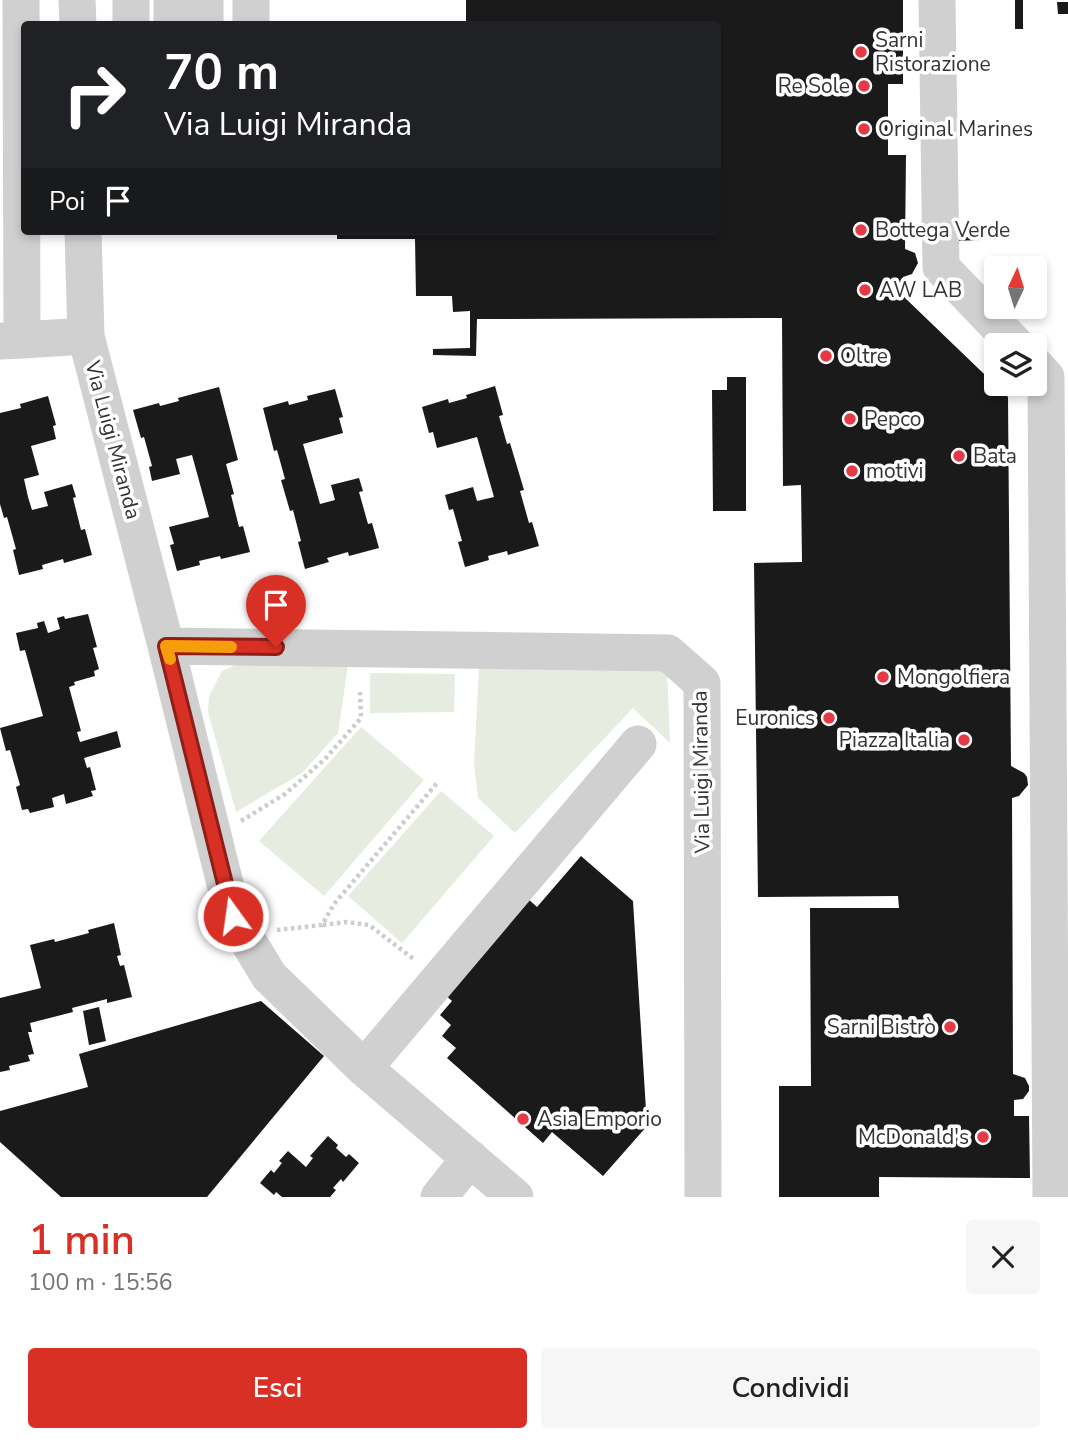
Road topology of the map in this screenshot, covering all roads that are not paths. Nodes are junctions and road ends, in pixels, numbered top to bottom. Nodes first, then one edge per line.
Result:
1 (21, 0) edge
2 (77, 0) edge
3 (131, 0) edge
4 (172, 0) edge
5 (205, 0) edge
6 (251, 0) edge
7 (937, 0) edge
8 (78, 21) edge
9 (131, 21) edge
10 (173, 21) edge
11 (205, 21) edge
12 (251, 21) edge
13 (83, 235) edge
14 (1004, 333) edge
15 (86, 336) junction
16 (11, 340) edge
17 (1047, 396) edge
18 (166, 646) junction
19 (1058, 657) edge
20 (638, 744) dead end
21 (364, 1068) junction
22 (1059, 1086) edge
23 (470, 1158) junction
24 (439, 1197) edge
25 (515, 1197) edge
26 (703, 1197) edge
27 (1051, 1197) edge

1 - 16 street
2 - 8 street
3 - 9 street
4 - 10 street
5 - 11 street
6 - 12 street
7 - 14 street
13 - 15 street, Via Luigi Miranda
15 - 16 street
15 - 18 street, Via Luigi Miranda
17 - 19 street
18 - 21 street, Via Luigi Miranda
18 - 26 street, Via Luigi Miranda
19 - 22 street
20 - 21 street
21 - 23 street, Via Luigi Miranda
22 - 27 street
23 - 24 street
23 - 25 street, Via Luigi Miranda

